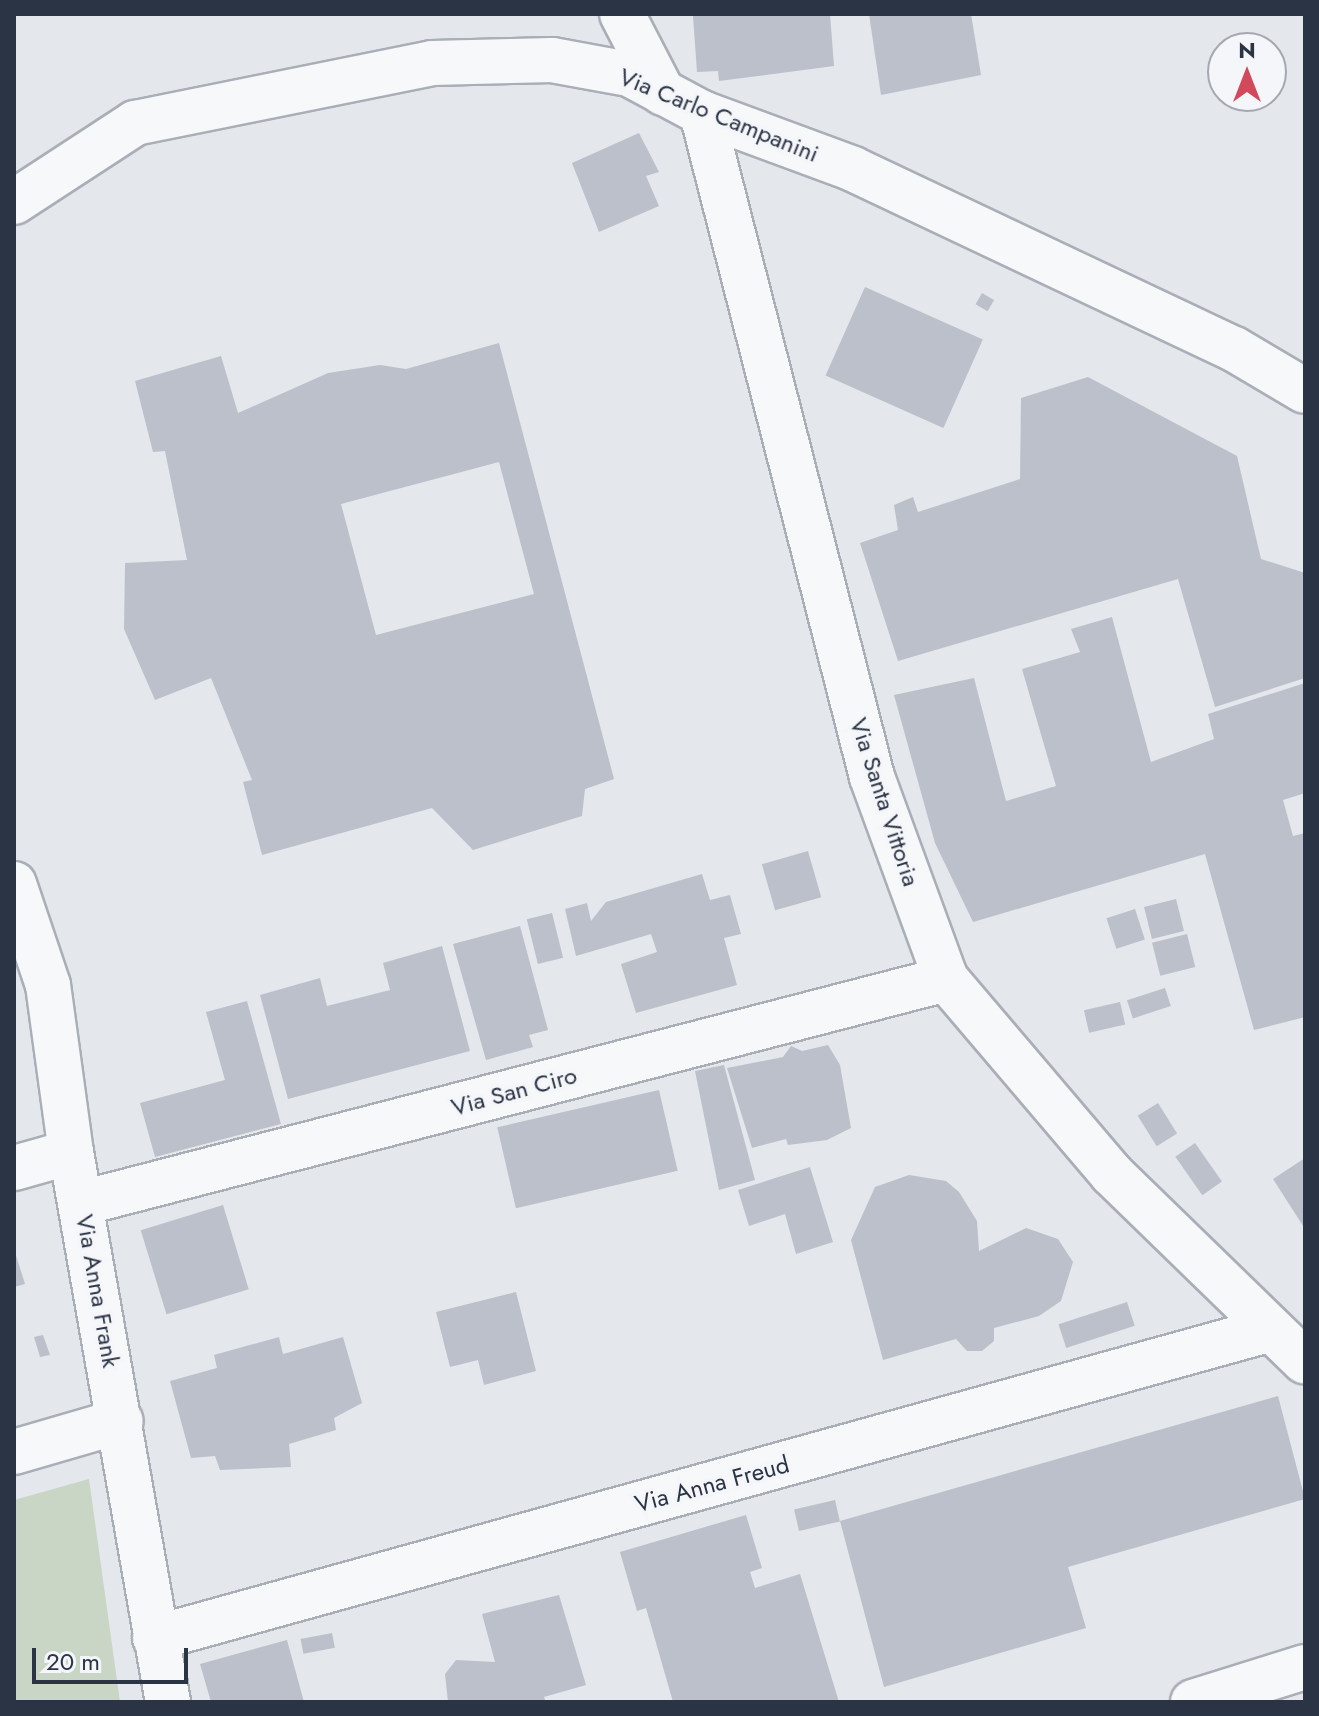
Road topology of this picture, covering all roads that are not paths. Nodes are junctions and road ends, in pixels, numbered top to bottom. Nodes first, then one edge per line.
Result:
1 (622, 14) edge
2 (663, 93) junction
3 (702, 113) junction
4 (14, 202) edge
5 (1305, 391) edge
6 (14, 884) edge
7 (946, 979) junction
8 (71, 1152) junction
9 (14, 1168) edge
10 (82, 1203) junction
11 (1268, 1330) junction
12 (1305, 1362) edge
13 (121, 1421) junction
14 (14, 1452) edge
15 (155, 1638) junction
16 (1305, 1667) edge
17 (168, 1702) edge
18 (1193, 1702) edge

1 - 2 street
2 - 3 street, Via Carlo Campanini
2 - 4 street, Via Carlo Campanini
3 - 5 street, Via Carlo Campanini
3 - 7 street, Via Santa Vittoria
6 - 8 street, Via Anna Frank
7 - 10 street, Via San Ciro
7 - 11 street, Via Santa Vittoria
8 - 9 street
8 - 10 street, Via Anna Frank
10 - 13 street, Via Anna Frank
11 - 12 street, Via Santa Vittoria
11 - 15 street, Via Anna Freud
13 - 14 street
13 - 15 street, Via Anna Frank
15 - 17 street, Via Anna Frank
16 - 18 street

